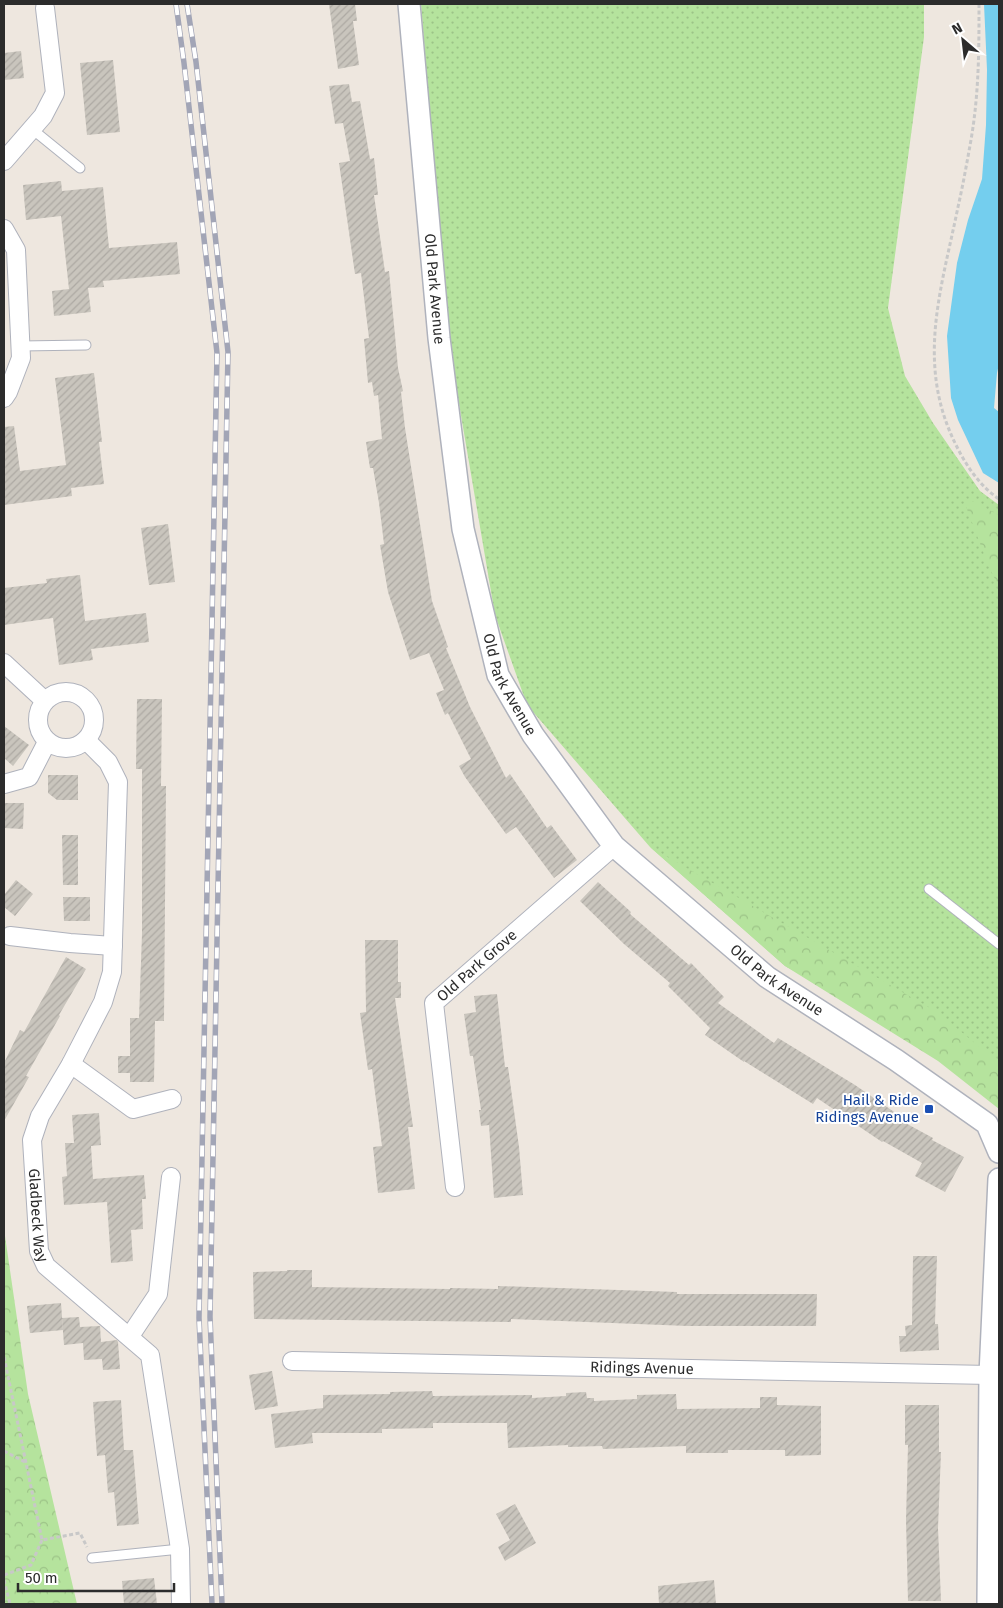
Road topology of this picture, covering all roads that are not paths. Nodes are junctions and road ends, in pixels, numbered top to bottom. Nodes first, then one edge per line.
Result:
1 (410, 4) edge
2 (45, 8) dead end
3 (32, 129) junction
4 (4, 161) edge
5 (80, 168) dead end
6 (4, 229) edge
7 (86, 344) dead end
8 (21, 346) junction
9 (4, 398) edge
10 (4, 664) edge
11 (45, 701) junction
12 (86, 740) junction
13 (48, 742) junction
14 (4, 784) edge
15 (614, 846) junction
16 (929, 888) dead end
17 (10, 936) dead end
18 (999, 944) edge
19 (113, 946) junction
20 (71, 1064) junction
21 (172, 1099) dead end
22 (999, 1152) edge
23 (171, 1176) dead end
24 (999, 1179) edge
25 (455, 1187) dead end
26 (130, 1336) junction
27 (292, 1361) dead end
28 (990, 1375) junction
29 (180, 1549) junction
30 (92, 1558) dead end
31 (181, 1604) edge
32 (988, 1604) edge

1 - 15 street, Old Park Avenue
2 - 3 street
3 - 4 street
3 - 5 lane
6 - 8 street
7 - 8 lane
8 - 9 street
10 - 11 street
11 - 12 street
11 - 13 street
12 - 13 street
12 - 19 street, Gladbeck Way
13 - 14 street
15 - 22 street, Old Park Avenue
15 - 25 street, Old Park Grove
16 - 18 lane
17 - 19 street
19 - 20 street, Gladbeck Way
20 - 21 street
20 - 26 street, Gladbeck Way
23 - 26 street
24 - 28 street
26 - 29 street, Gladbeck Way
27 - 28 street, Ridings Avenue
28 - 32 street
29 - 30 lane
29 - 31 street, Gladbeck Way

